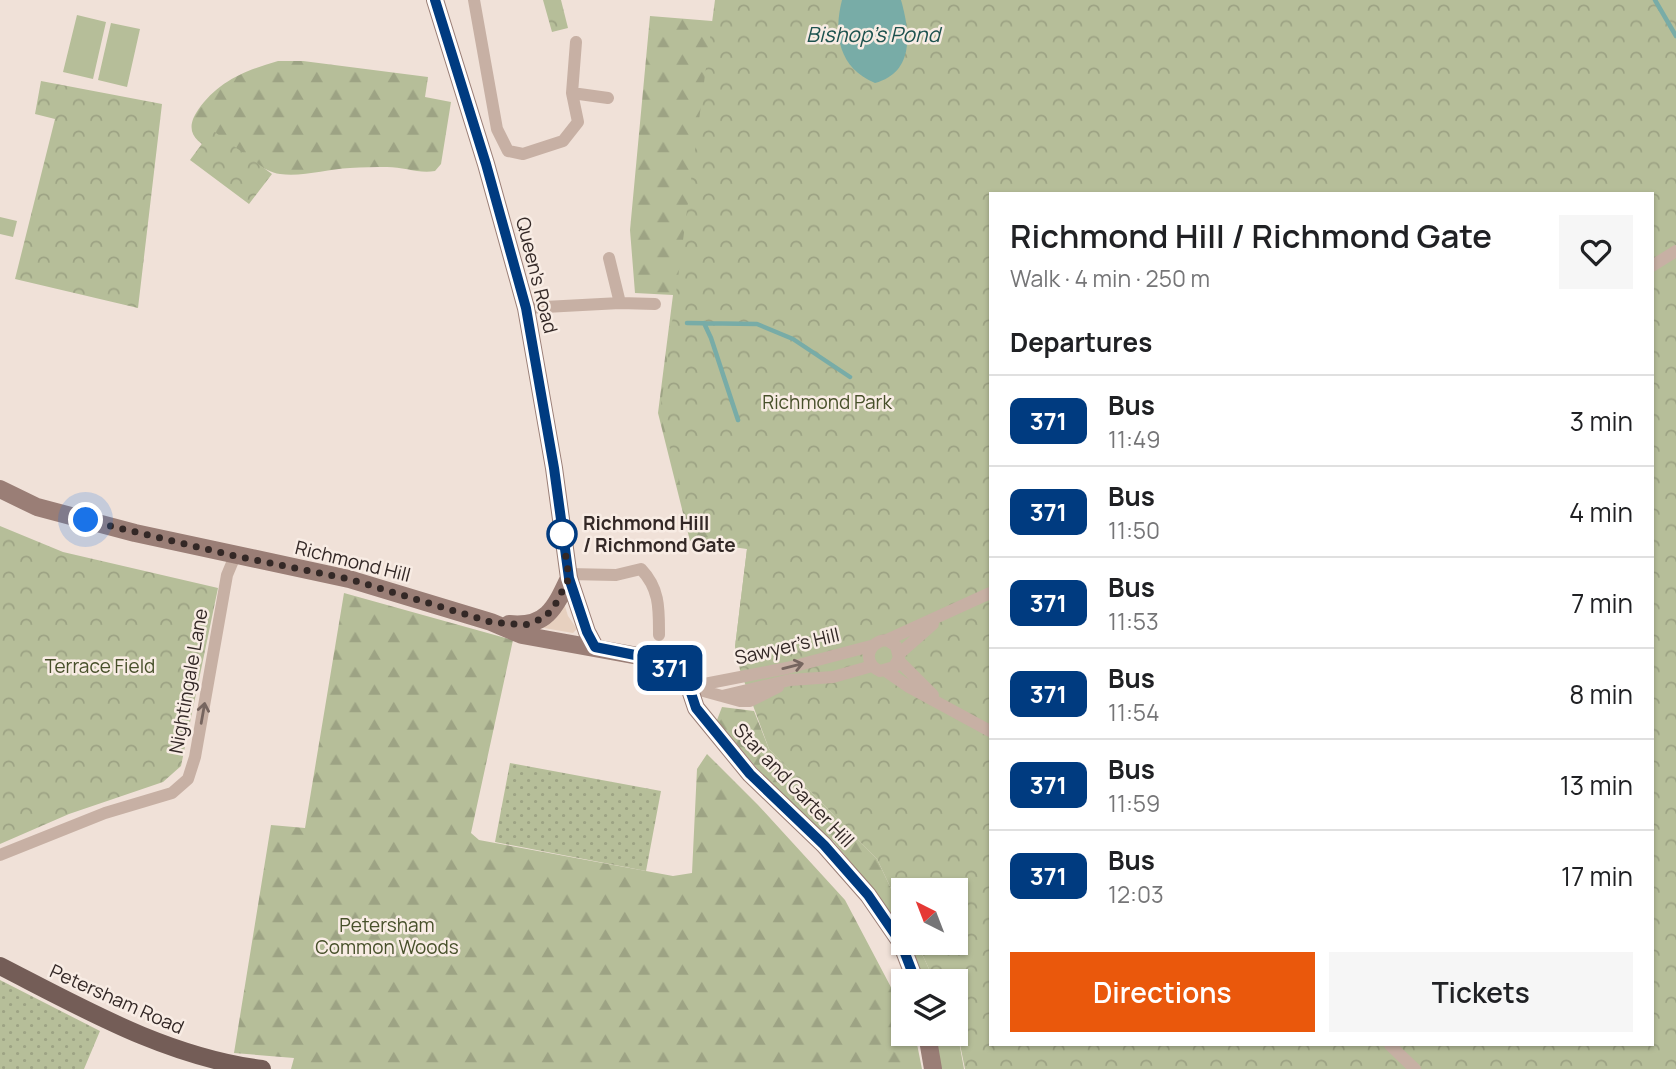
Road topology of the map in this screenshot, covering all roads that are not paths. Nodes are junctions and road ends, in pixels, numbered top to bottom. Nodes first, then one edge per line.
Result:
1 (435, 0) edge
2 (474, 0) edge
3 (576, 42) dead end
4 (572, 93) junction
5 (608, 98) dead end
6 (1676, 251) edge
7 (609, 258) dead end
8 (1654, 264) edge
9 (621, 303) junction
10 (655, 304) dead end
11 (526, 308) junction
12 (0, 489) edge
13 (235, 556) junction
14 (569, 576) junction
15 (989, 593) edge
16 (950, 611) junction
17 (491, 622) junction
18 (659, 635) dead end
19 (887, 640) junction
20 (871, 646) junction
21 (595, 647) junction
22 (898, 657) junction
23 (872, 666) junction
24 (886, 671) junction
25 (689, 687) junction
26 (941, 703) junction
27 (989, 730) edge
28 (0, 855) edge
29 (0, 966) edge
30 (911, 969) edge
31 (929, 1046) edge
32 (1391, 1046) edge
33 (262, 1069) edge
34 (933, 1069) edge
35 (1415, 1069) edge

1 - 11 main road, Queen's Road
2 - 4 street
3 - 4 street
4 - 5 street
6 - 8 street
7 - 9 street
9 - 10 street
9 - 11 street
11 - 14 main road, Queen's Road
12 - 13 main road, Richmond Hill
13 - 17 main road, Richmond Hill
28 -> 13 street, Nightingale Lane
14 - 17 main road
14 - 18 street
14 - 21 main road, Queen's Road
15 - 16 street
16 - 19 street
16 - 22 street
17 - 21 main road, Richmond Hill
19 - 20 street
19 - 22 street
20 - 23 street
25 -> 20 street, Sawyer's Hill
21 - 25 main road, Richmond Hill
22 - 24 street
22 - 26 street
23 - 24 street
23 - 25 street, Sawyer's Hill
24 - 26 street
25 - 30 main road, Star and Garter Hill
26 - 27 street
29 - 33 main road, Petersham Road
31 - 34 main road
32 - 35 street

